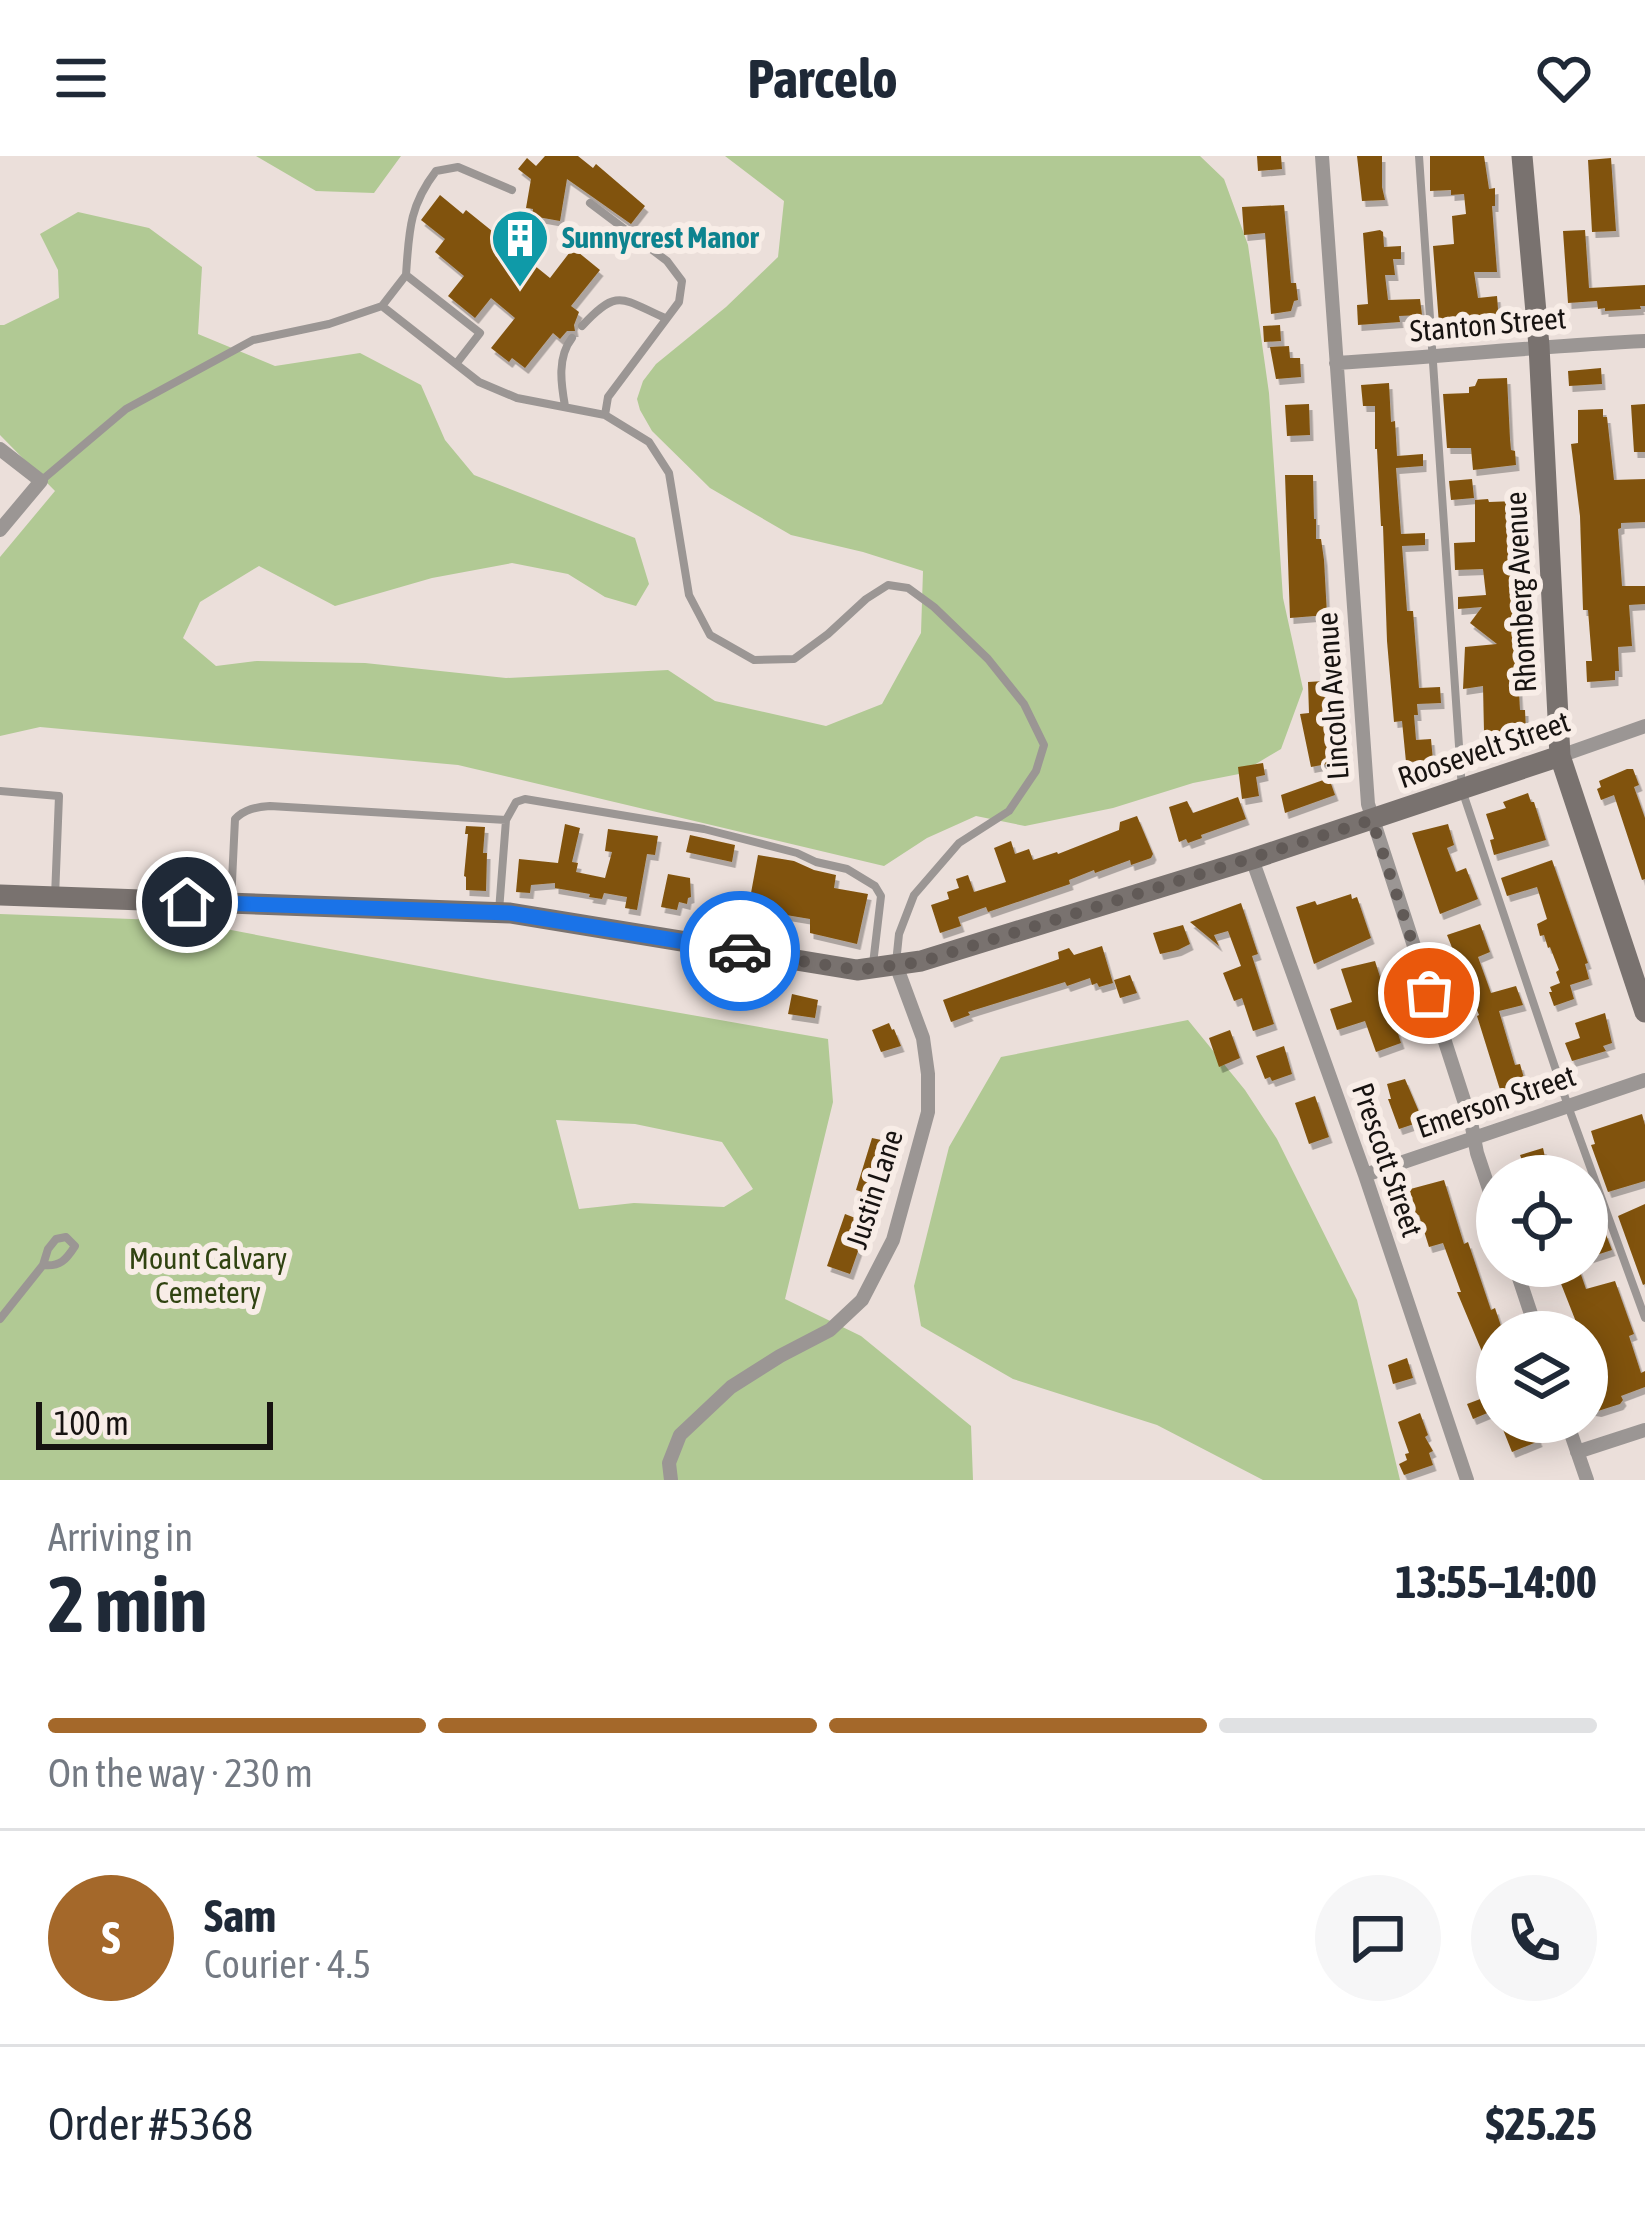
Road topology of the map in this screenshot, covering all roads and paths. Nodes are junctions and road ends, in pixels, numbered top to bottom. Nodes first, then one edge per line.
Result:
1 (1322, 156) edge
2 (1419, 156) edge
3 (1522, 156) edge
4 (512, 190) dead end
5 (590, 203) dead end
6 (406, 274) junction
7 (382, 306) junction
8 (665, 318) junction
9 (582, 326) dead end
10 (572, 338) dead end
11 (1645, 341) edge
12 (1539, 346) junction
13 (1433, 357) junction
14 (1336, 363) junction
15 (456, 364) junction
16 (565, 406) junction
17 (604, 415) junction
18 (0, 449) edge
19 (41, 482) junction
20 (0, 530) edge
21 (1645, 726) edge
22 (1560, 756) junction
23 (1462, 790) junction
24 (0, 791) edge
25 (506, 820) junction
26 (1372, 820) junction
27 (1252, 860) junction
28 (0, 895) edge
29 (56, 898) junction
30 (231, 903) junction
31 (499, 913) junction
32 (885, 966) junction
33 (1645, 1012) edge
34 (1645, 1080) edge
35 (1568, 1106) junction
36 (1474, 1138) junction
37 (1479, 1155) edge
38 (1365, 1175) junction
39 (43, 1265) dead end
40 (1645, 1318) edge
41 (0, 1319) edge
42 (1645, 1430) edge
43 (1574, 1443) edge
44 (1577, 1452) junction
45 (671, 1480) edge
46 (1467, 1480) edge
47 (1587, 1480) edge

1 - 14 street, Lincoln Avenue
2 - 13 lane
3 - 12 street, Rhomberg Avenue
4 - 6 lane
5 - 8 lane
6 - 7 lane
6 - 15 lane
7 - 15 lane
7 - 19 lane
8 - 9 lane
8 - 17 lane
10 - 16 lane
11 - 12 street, Stanton Street
12 - 13 street, Stanton Street
12 - 22 street, Rhomberg Avenue
13 - 14 street, Stanton Street
13 - 23 lane
14 - 26 street, Lincoln Avenue
15 - 16 lane
16 - 17 lane
17 - 32 lane
18 - 19 street
19 - 20 street
21 - 22 street, Roosevelt Street
22 - 23 street, Roosevelt Street
22 - 33 street, Rhomberg Avenue
23 - 26 street, Roosevelt Street
23 - 35 lane
24 - 29 lane
25 - 30 lane
25 - 31 lane
25 - 32 lane
26 - 27 street, Roosevelt Street
26 - 36 street, Lincoln Avenue
27 - 32 street, Roosevelt Street
27 - 38 street, Prescott Street
28 - 29 street, Roosevelt Street
29 - 30 street, Roosevelt Street
30 - 31 street, Roosevelt Street
31 - 32 street, Roosevelt Street
32 - 45 street, Justin Lane
34 - 35 street, Emerson Street
35 - 36 street, Emerson Street
35 - 40 lane
36 - 37 street, Lincoln Avenue
36 - 38 street, Emerson Street
38 - 46 street, Prescott Street
39 - 41 lane
42 - 44 street
43 - 44 street
44 - 47 street

